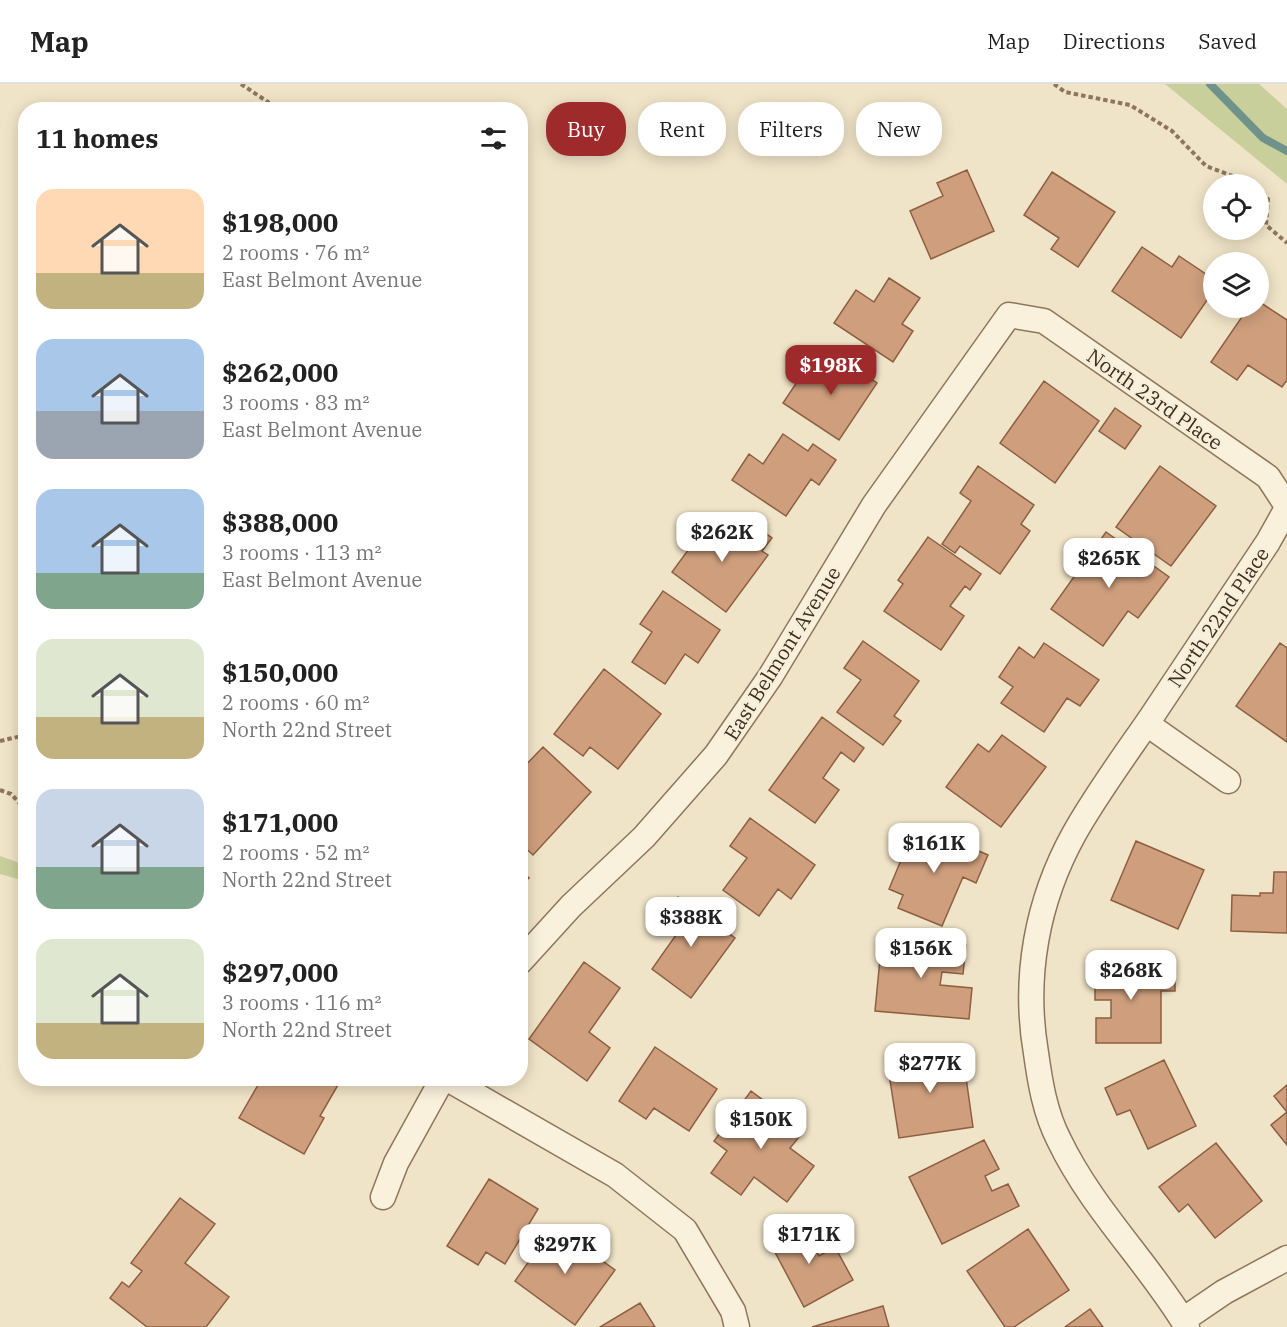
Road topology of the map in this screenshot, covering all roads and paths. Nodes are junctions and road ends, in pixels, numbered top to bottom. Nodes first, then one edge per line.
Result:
1 (240, 84) edge
2 (1054, 84) edge
3 (268, 102) edge
4 (1227, 174) edge
5 (1269, 228) edge
6 (1287, 243) edge
7 (1009, 315) joint
8 (1287, 507) edge
9 (1147, 724) junction
10 (18, 737) edge
11 (0, 741) edge
12 (1228, 781) dead end
13 (0, 790) edge
14 (18, 801) edge
15 (528, 953) edge
16 (440, 1086) edge
17 (459, 1086) edge
18 (383, 1197) dead end
19 (1287, 1258) edge
20 (1185, 1324) edge
21 (737, 1327) edge

1 - 3 path
2 - 4 path
5 - 6 path
7 - 8 street, North 23rd Place
7 - 15 street, East Belmont Avenue
8 - 9 street, North 22nd Place
9 - 12 street
9 - 20 street, North 22nd Place
10 - 11 path
13 - 14 path
16 - 18 street
17 - 21 street
19 - 20 street

